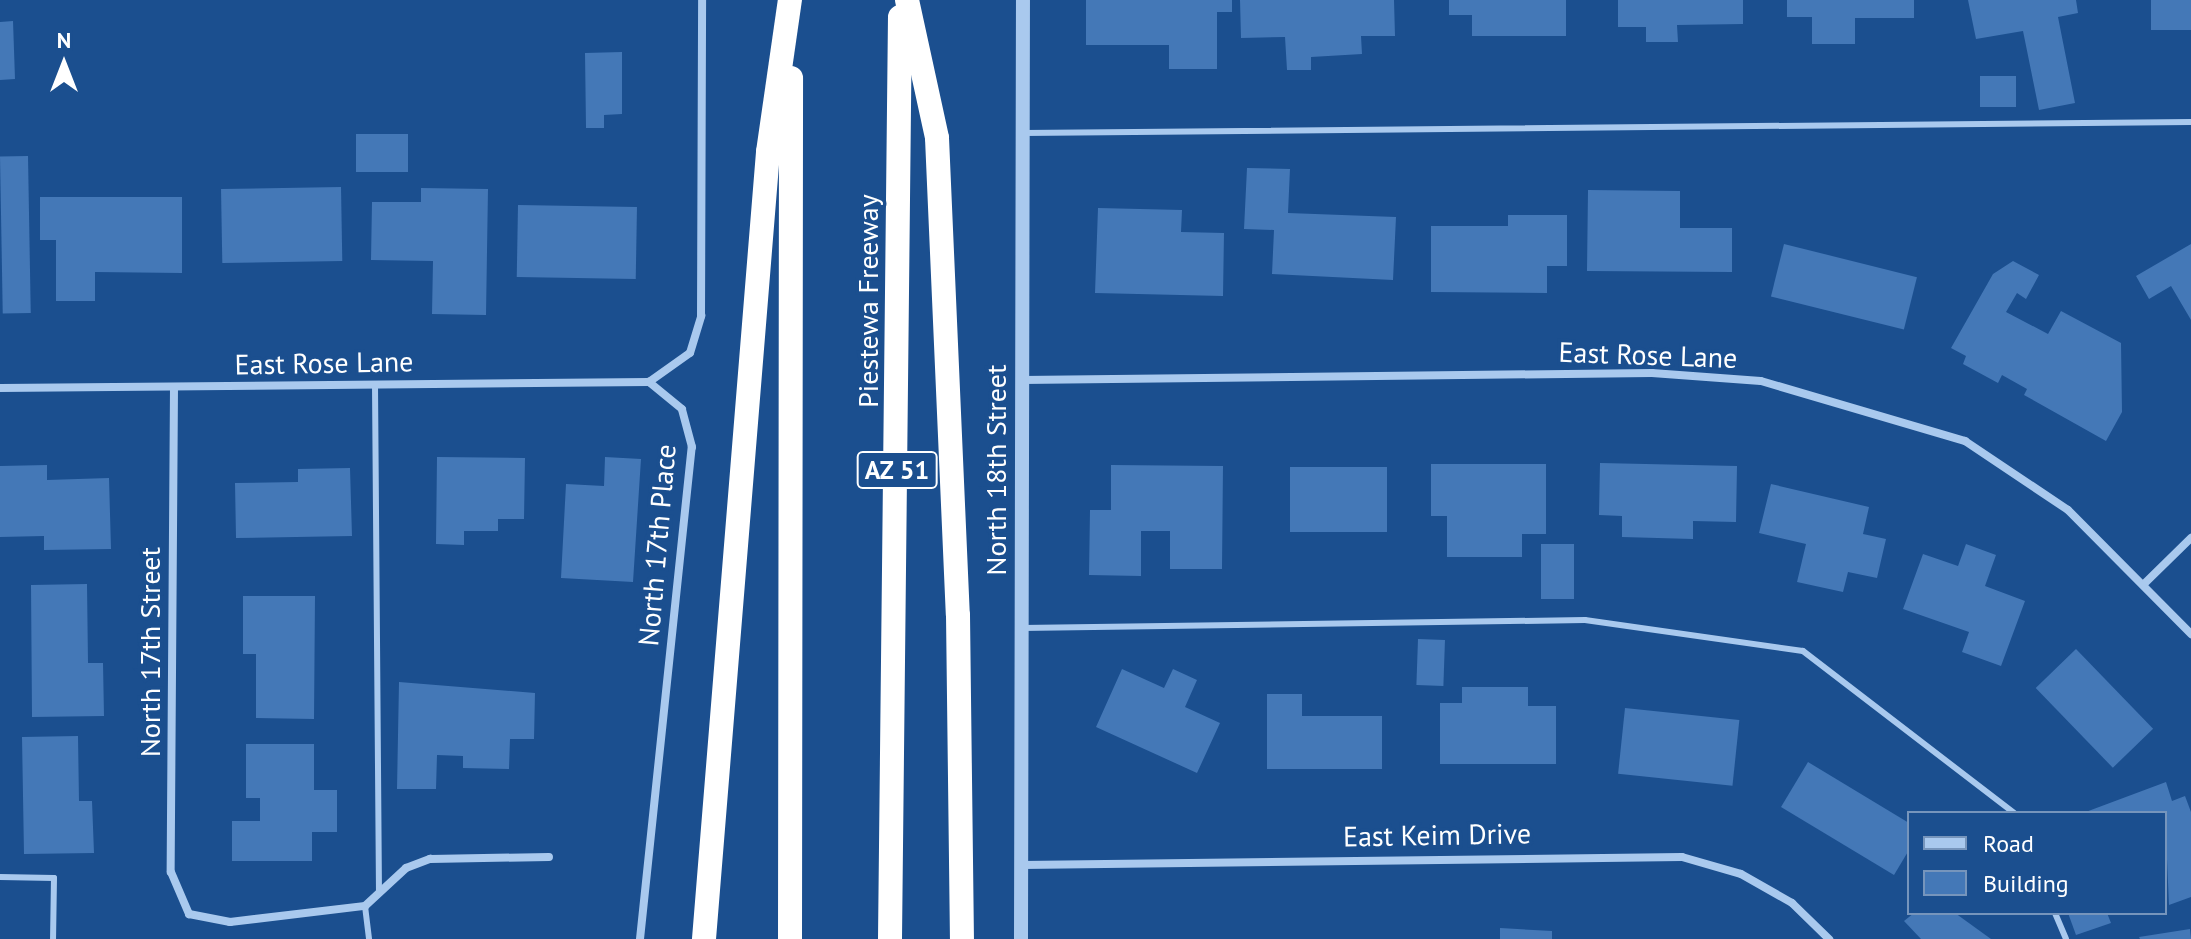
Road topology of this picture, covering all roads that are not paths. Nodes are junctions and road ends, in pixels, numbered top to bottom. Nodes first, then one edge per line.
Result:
1 (702, 0) edge
2 (790, 0) edge
3 (901, 0) edge
4 (907, 0) edge
5 (1023, 0) edge
6 (2191, 122) edge
7 (1023, 133) junction
8 (1022, 380) junction
9 (649, 382) junction
10 (375, 385) junction
11 (174, 387) junction
12 (0, 388) edge
13 (2191, 538) edge
14 (2144, 584) junction
15 (1022, 628) junction
16 (2191, 634) edge
17 (2011, 811) edge
18 (549, 857) dead end
19 (1022, 865) junction
20 (0, 877) edge
21 (379, 891) junction
22 (365, 906) junction
23 (2056, 915) edge
24 (53, 939) edge
25 (369, 939) edge
26 (640, 939) edge
27 (704, 939) edge
28 (790, 939) edge
29 (890, 939) edge
30 (962, 939) edge
31 (1021, 939) edge
32 (1829, 939) edge
33 (2066, 939) edge

1 - 9 street
2 - 27 highway
2 - 28 highway
3 - 29 highway, Piestewa Freeway / AZ 51
4 - 30 highway
5 - 7 street, North 18th Street
6 - 7 lane
7 - 8 street, North 18th Street
8 - 14 street, East Rose Lane
8 - 15 street, North 18th Street
9 - 10 street, East Rose Lane
9 - 26 street, North 17th Place
10 - 11 street, East Rose Lane
10 - 21 lane
11 - 12 street, East Rose Lane
11 - 22 street, North 17th Street
13 - 14 street
14 - 16 street, East Rose Lane
15 - 17 lane
15 - 19 street, North 18th Street
18 - 21 street
19 - 31 street, North 18th Street
19 - 32 street, East Keim Drive
20 - 24 lane
21 - 22 street
22 - 25 lane
23 - 33 lane

